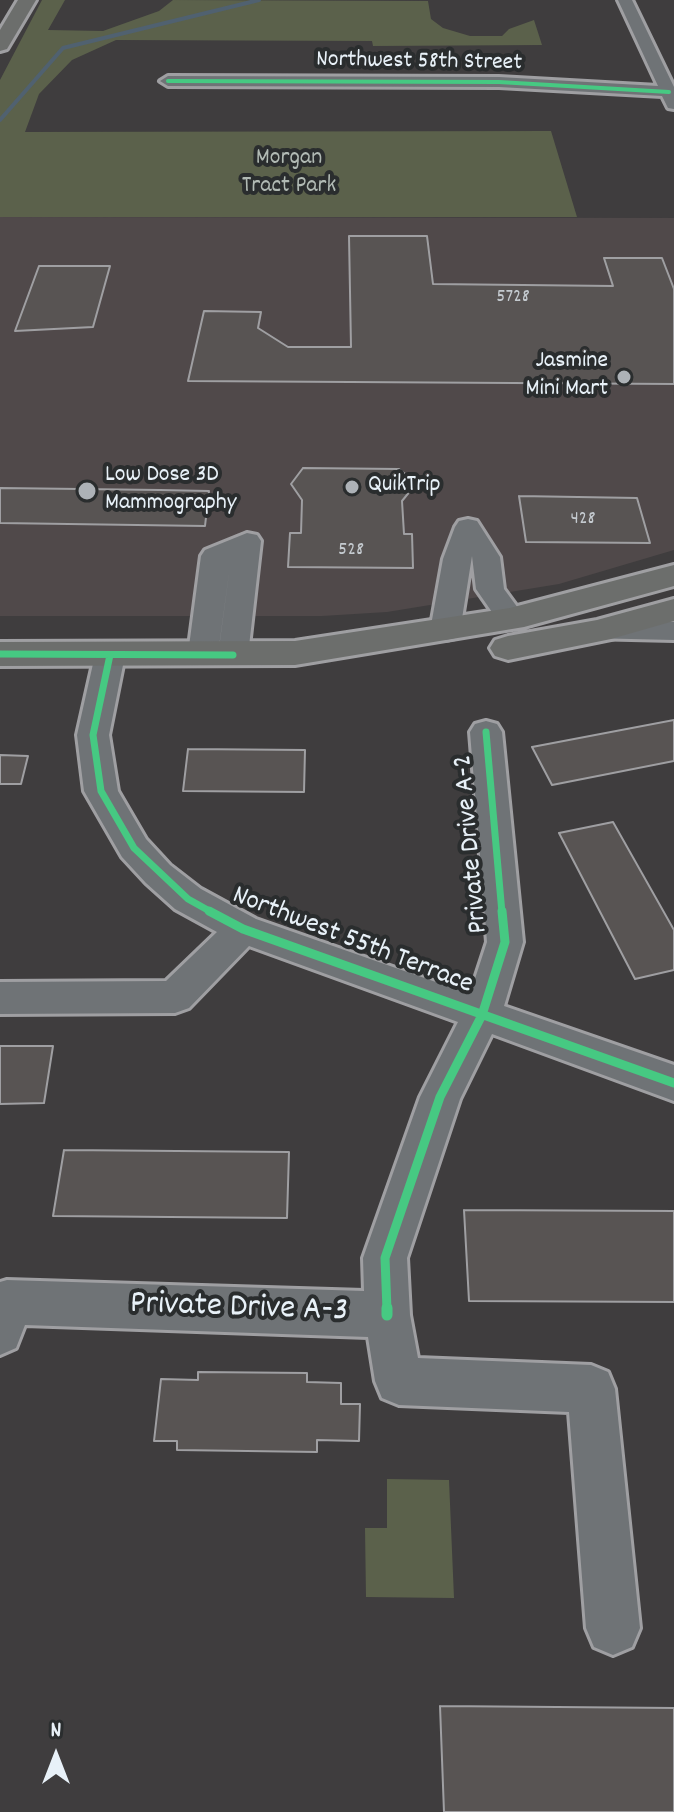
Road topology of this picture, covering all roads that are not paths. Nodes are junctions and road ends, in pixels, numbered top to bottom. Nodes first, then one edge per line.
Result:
1 (27, 0) edge
2 (625, 0) edge
3 (0, 45) edge
4 (647, 45) junction
5 (666, 45) dead end
6 (168, 81) dead end
7 (671, 98) edge
8 (674, 575) edge
9 (674, 610) edge
10 (511, 619) junction
11 (445, 631) junction
12 (598, 631) junction
13 (674, 631) edge
14 (295, 653) junction
15 (0, 654) edge
16 (110, 655) junction
17 (486, 732) dead end
18 (243, 929) junction
19 (0, 998) edge
20 (482, 1015) junction
21 (674, 1083) edge
22 (387, 1315) junction
23 (0, 1332) edge
24 (613, 1628) dead end

1 - 3 main road
2 - 4 street
4 - 5 street
4 - 7 street
6 - 7 street, Northwest 58th Street
8 - 10 main road
9 - 12 main road
10 - 11 main road
10 - 11 street
11 - 14 main road
12 - 13 street
12 - 14 main road
14 - 16 main road
15 - 16 main road
16 - 18 street, Northwest 55th Terrace
17 - 20 street, Private Drive A-2
18 - 19 street
18 - 20 street, Northwest 55th Terrace
20 - 21 street, Northwest 55th Terrace
20 - 22 street, Private Drive A-2
22 - 23 street, Private Drive A-3
22 - 24 street, Private Drive A-3

